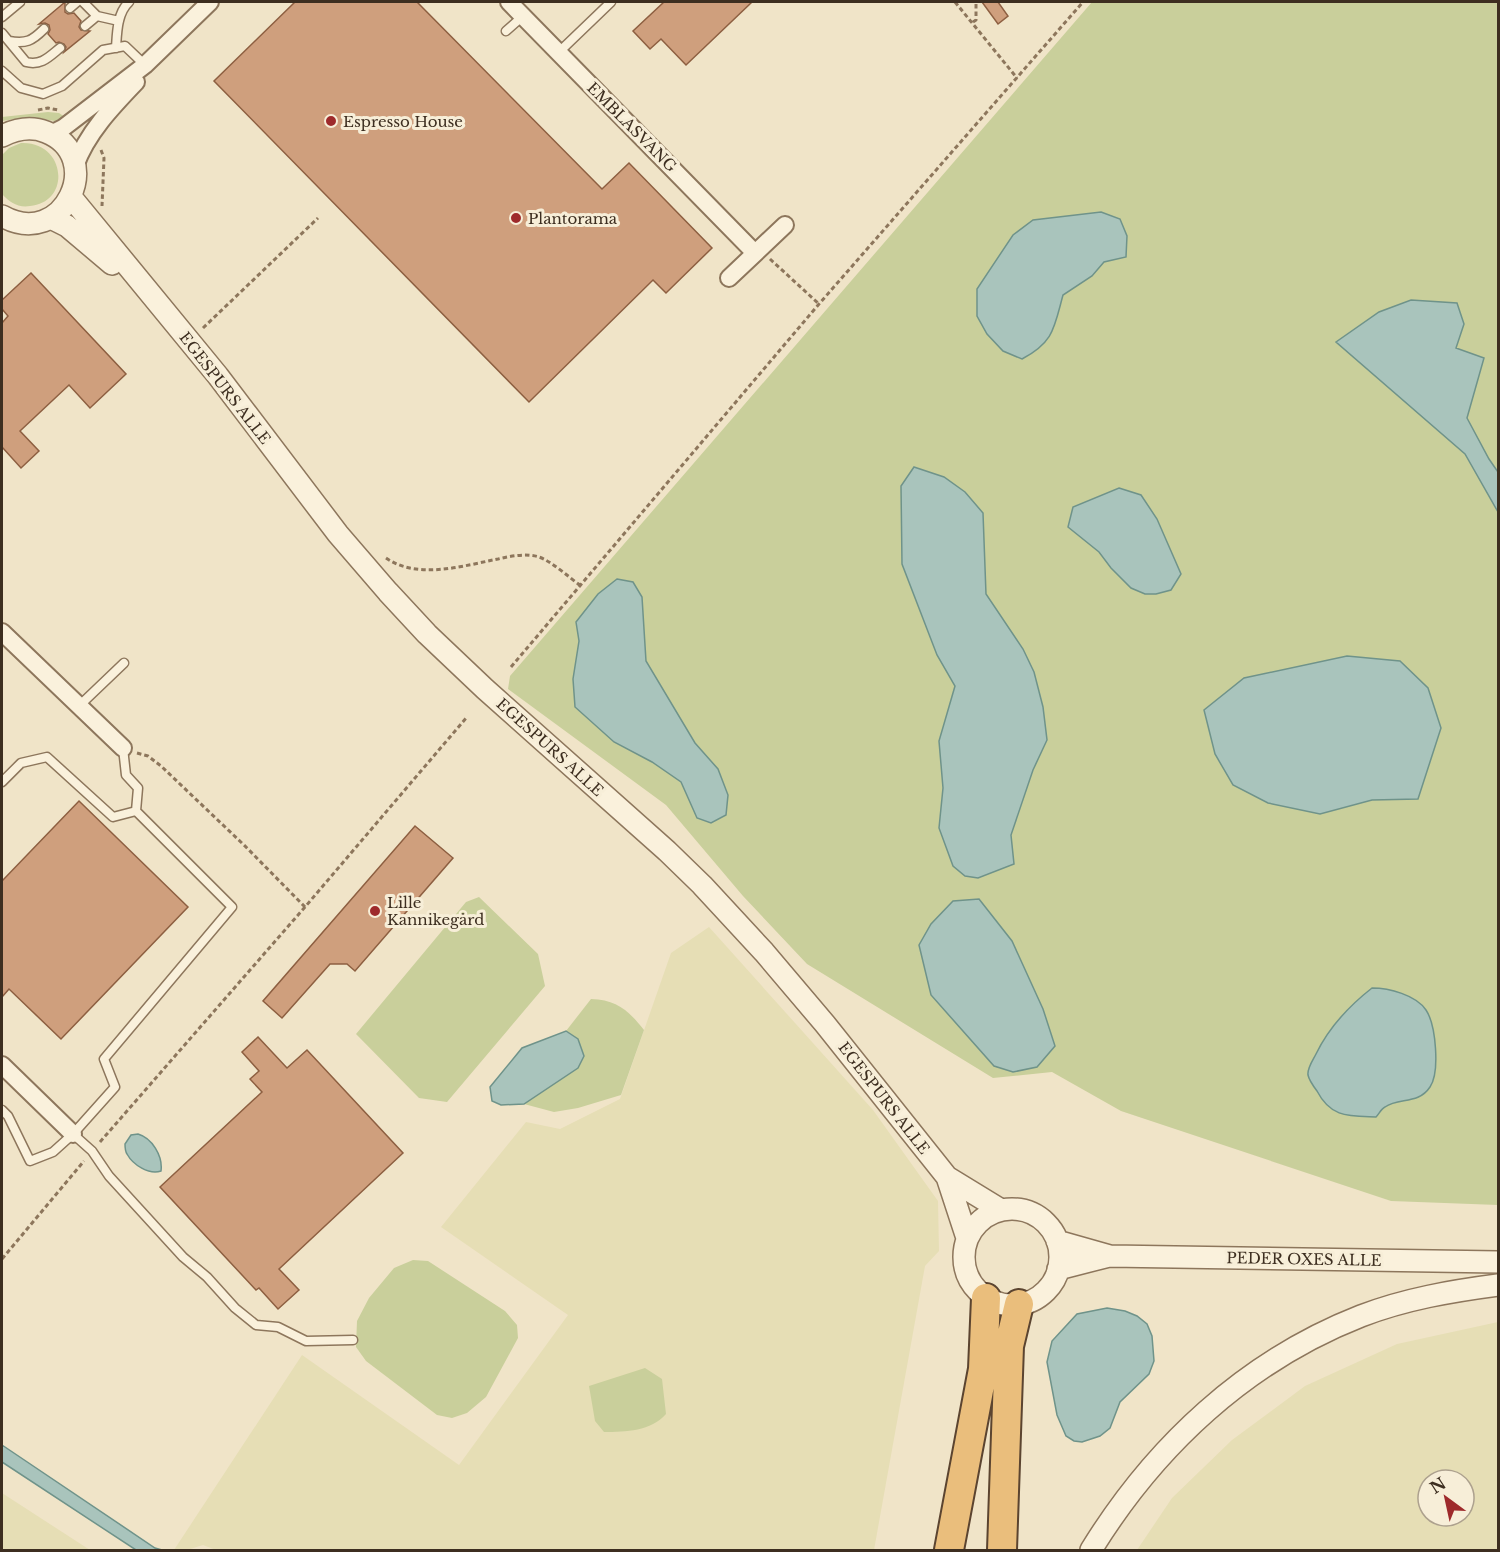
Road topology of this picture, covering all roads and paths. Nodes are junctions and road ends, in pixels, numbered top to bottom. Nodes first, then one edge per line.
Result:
1 (20, 2) edge
2 (77, 2) edge
3 (83, 2) edge
4 (129, 2) edge
5 (210, 2) edge
6 (509, 2) edge
7 (611, 2) edge
8 (955, 2) edge
9 (976, 2) edge
10 (1083, 2) edge
11 (70, 8) dead end
12 (97, 16) junction
13 (523, 16) junction
14 (2, 17) edge
15 (119, 21) junction
16 (973, 22) junction
17 (85, 26) dead end
18 (44, 29) dead end
19 (506, 31) dead end
20 (2, 33) edge
21 (9, 41) junction
22 (60, 48) dead end
23 (116, 48) junction
24 (559, 52) junction
25 (145, 66) junction
26 (2, 72) edge
27 (1017, 78) junction
28 (29, 111) dead end
29 (75, 119) junction
30 (51, 134) junction
31 (91, 134) junction
32 (2, 136) edge
33 (75, 166) junction
34 (70, 197) junction
35 (102, 206) dead end
36 (2, 216) edge
37 (51, 218) junction
38 (318, 218) dead end
39 (784, 225) dead end
40 (755, 253) junction
41 (729, 278) dead end
42 (819, 304) junction
43 (161, 309) junction
44 (196, 320) dead end
45 (203, 328) junction
46 (209, 335) dead end
47 (377, 553) dead end
48 (581, 586) junction
49 (2, 632) edge
50 (124, 663) dead end
51 (511, 667) dead end
52 (79, 706) junction
53 (467, 717) dead end
54 (123, 748) junction
55 (2, 782) edge
56 (136, 811) junction
57 (305, 907) junction
58 (2, 1065) edge
59 (2, 1110) edge
60 (73, 1134) junction
61 (92, 1151) junction
62 (946, 1178) junction
63 (1001, 1210) junction
64 (968, 1238) junction
65 (1057, 1241) junction
66 (1110, 1256) junction
67 (2, 1258) edge
68 (1498, 1262) edge
69 (1058, 1269) junction
70 (1498, 1286) edge
71 (986, 1298) junction
72 (1019, 1304) junction
73 (352, 1340) dead end
74 (950, 1551) edge
75 (1002, 1551) edge
76 (1091, 1551) edge

1 - 14 lane
2 - 11 lane
3 - 12 lane
4 - 15 lane
5 - 25 street
6 - 13 street, EMBLASVANG
7 - 24 lane
8 - 16 path
9 - 16 path
10 - 27 path
12 - 15 lane
12 - 17 lane
13 - 19 lane
13 - 24 street, EMBLASVANG
15 - 23 lane
16 - 27 path
18 - 21 lane
20 - 21 lane
21 - 22 lane
23 - 25 lane
23 - 26 lane
24 - 40 street, EMBLASVANG
25 - 29 street
25 - 31 street
27 - 42 path
28 - 29 path
29 - 30 street
30 - 32 street
30 - 33 street
31 - 33 street
31 - 35 path
33 - 34 street
34 - 37 street
34 - 43 street, EGESPURS ALLE
36 - 37 street
37 - 43 street, EGESPURS ALLE
38 - 45 path
39 - 40 street
40 - 41 street
40 - 42 path
42 - 48 path
43 - 62 street, EGESPURS ALLE
44 - 45 path
45 - 46 path
47 - 48 path
48 - 51 path
49 - 52 street
50 - 52 lane
52 - 54 street
53 - 57 path
54 - 56 lane
54 - 57 path
55 - 56 lane
56 - 60 lane
57 - 61 path
58 - 60 street
59 - 60 lane
60 - 61 lane
61 - 67 path
61 - 73 lane
62 - 63 street, EGESPURS ALLE
62 - 64 street, EGESPURS ALLE
63 - 64 street
63 - 65 street
64 - 71 street
65 - 66 street, PEDER OXES ALLE
65 - 69 street
66 - 68 street, PEDER OXES ALLE
66 - 69 street, PEDER OXES ALLE
69 - 72 street
70 - 76 street
71 - 72 street
71 - 74 highway
72 - 75 highway

